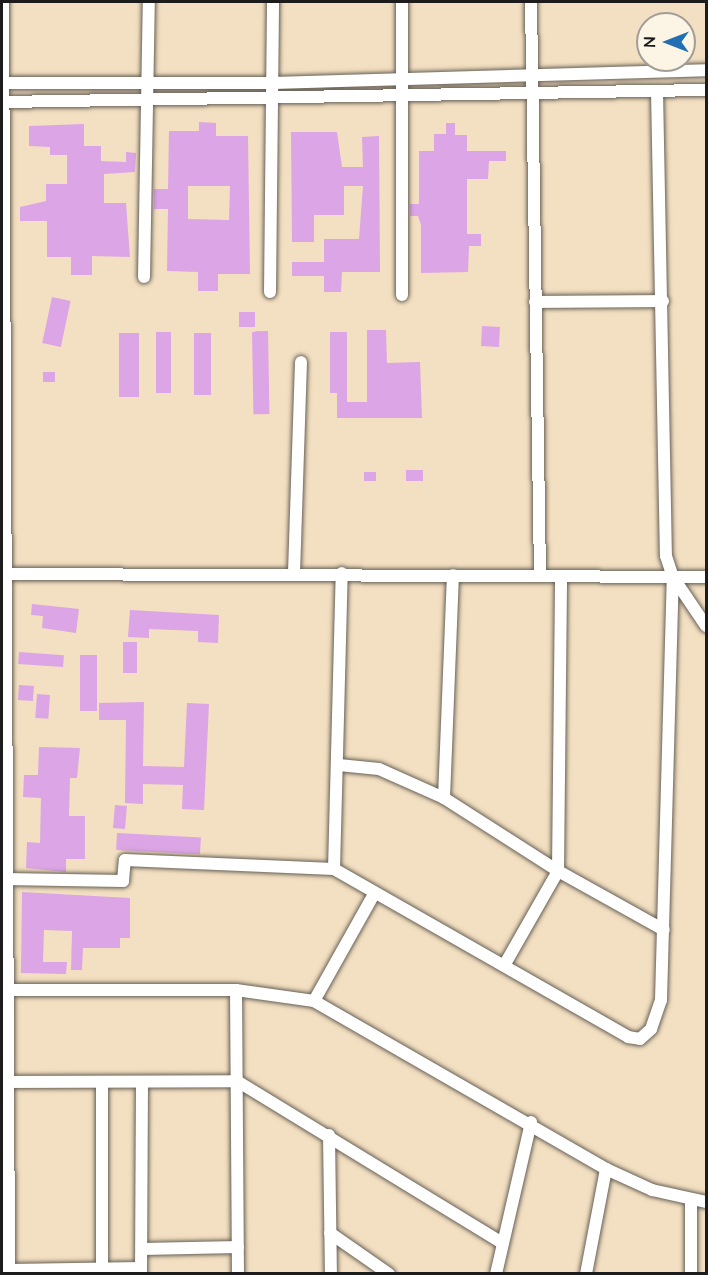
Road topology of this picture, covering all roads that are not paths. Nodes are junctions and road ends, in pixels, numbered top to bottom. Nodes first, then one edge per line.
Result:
1 (3, 2) edge
2 (149, 2) edge
3 (273, 2) edge
4 (402, 2) edge
5 (531, 2) edge
6 (706, 70) edge
7 (531, 75) junction
8 (402, 80) junction
9 (273, 83) junction
10 (145, 85) junction
11 (706, 90) edge
12 (657, 92) junction
13 (3, 93) edge
14 (532, 95) junction
15 (402, 99) junction
16 (273, 100) junction
17 (145, 103) junction
18 (2, 205) edge
19 (144, 277) dead end
20 (270, 292) dead end
21 (402, 295) dead end
22 (663, 301) junction
23 (535, 302) junction
24 (301, 362) dead end
25 (3, 434) edge
26 (294, 573) junction
27 (342, 573) junction
28 (3, 574) edge
29 (453, 575) junction
30 (540, 576) junction
31 (561, 576) junction
32 (673, 577) junction
33 (706, 577) edge
34 (706, 626) edge
35 (3, 732) edge
36 (339, 765) junction
37 (444, 798) junction
38 (334, 869) junction
39 (558, 871) junction
40 (4, 879) junction
41 (374, 894) junction
42 (664, 930) junction
43 (505, 964) junction
44 (3, 990) edge
45 (236, 990) junction
46 (314, 1001) junction
47 (237, 1081) junction
48 (6, 1082) junction
49 (102, 1082) junction
50 (142, 1083) junction
51 (4, 1106) edge
52 (531, 1122) junction
53 (329, 1135) junction
54 (606, 1169) junction
55 (691, 1200) junction
56 (706, 1202) edge
57 (330, 1233) junction
58 (502, 1243) junction
59 (238, 1248) junction
60 (141, 1249) junction
61 (102, 1268) junction
62 (141, 1271) edge
63 (9, 1272) edge
64 (238, 1274) edge
65 (331, 1274) edge
66 (389, 1274) edge
67 (496, 1274) edge
68 (586, 1274) edge
69 (692, 1274) edge

1 - 13 street
2 - 10 street
3 - 9 street
4 - 8 street
5 - 7 street
6 - 7 street
7 - 8 street
7 - 14 street
8 - 9 street
8 - 15 street
9 - 10 street
9 - 16 street
10 - 13 street
10 - 17 street
11 - 12 street
12 - 14 street
12 - 22 street
13 - 17 street
13 - 18 street
14 - 15 street
14 - 23 street
15 - 16 street
15 - 21 street
16 - 17 street
16 - 20 street
17 - 19 street
18 - 25 street
22 - 23 street
22 - 32 street
23 - 30 street
24 - 26 street
25 - 28 street
26 - 27 street
26 - 28 street
27 - 29 street
27 - 36 street
28 - 35 street
29 - 30 street
29 - 37 street
30 - 31 street
31 - 32 street
31 - 39 street
32 - 33 street
32 - 34 street
32 - 42 street
35 - 40 street
36 - 37 street
36 - 38 street
37 - 39 street
38 - 40 street
38 - 41 street
39 - 42 street
39 - 43 street
40 - 44 street
41 - 43 street
41 - 46 street
42 - 43 street
44 - 45 street
44 - 48 street
45 - 46 street
45 - 47 street
46 - 52 street
47 - 50 street
47 - 53 street
47 - 59 street
48 - 49 street
48 - 51 street
49 - 50 street
49 - 61 street
50 - 60 street
51 - 63 street
52 - 54 street
52 - 58 street
53 - 57 street
53 - 58 street
54 - 55 street
54 - 68 street
55 - 56 street
55 - 69 street
57 - 65 street
57 - 66 street
58 - 67 street
59 - 60 street
59 - 64 street
60 - 62 street
61 - 62 street
61 - 63 street

